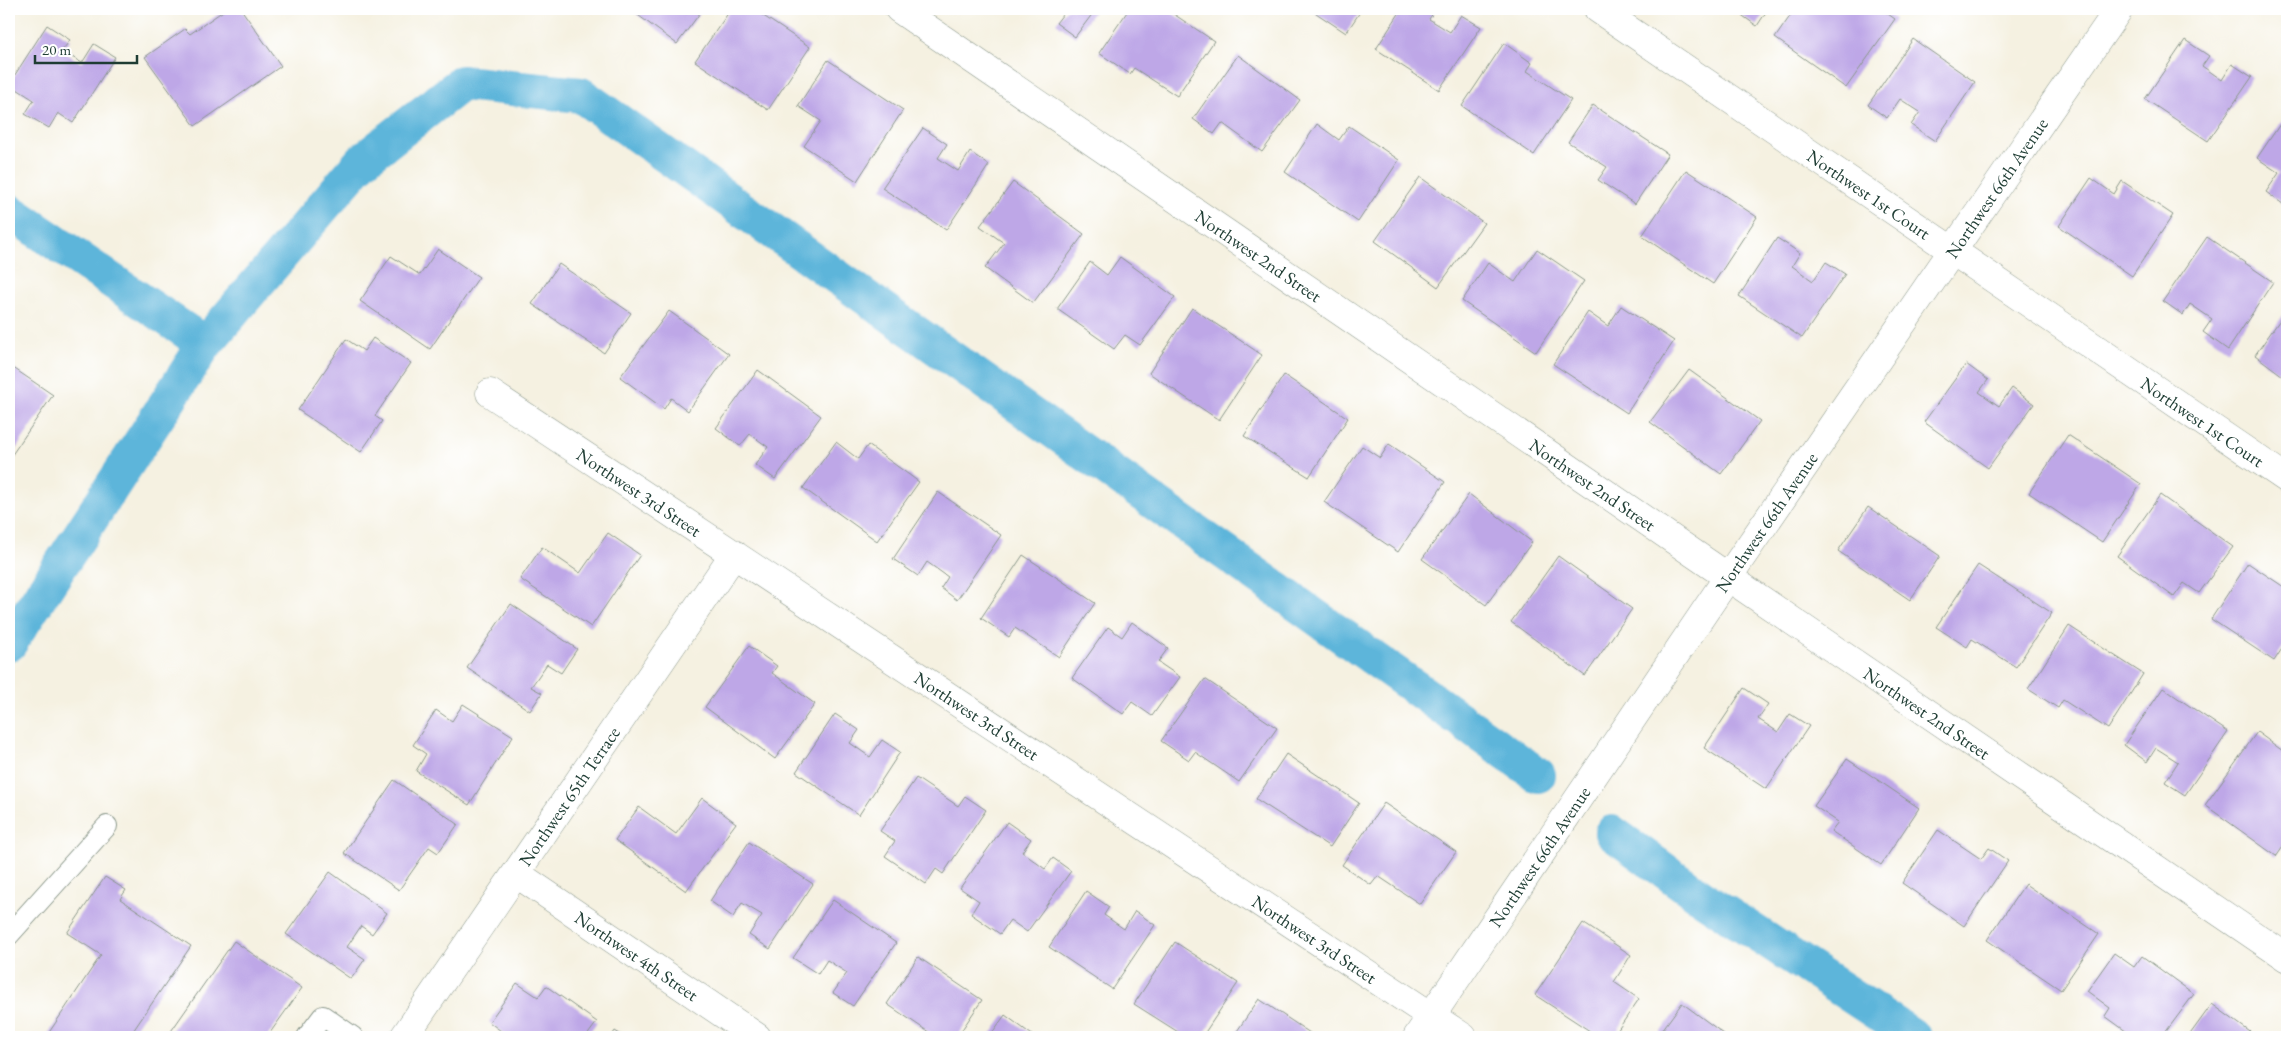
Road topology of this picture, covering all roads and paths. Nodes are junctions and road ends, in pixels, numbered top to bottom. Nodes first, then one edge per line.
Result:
1 (899, 9) edge
2 (1598, 9) edge
3 (2119, 9) edge
4 (1954, 251) junction
5 (490, 393) dead end
6 (2287, 478) edge
7 (734, 554) junction
8 (1728, 577) junction
9 (107, 826) dead end
10 (517, 874) junction
11 (9, 935) edge
12 (2287, 958) edge
13 (1424, 1026) edge
14 (307, 1037) edge
15 (353, 1037) edge
16 (404, 1037) edge
17 (757, 1037) edge
18 (1463, 1037) edge

1 - 8 street, Northwest 2nd Street
2 - 4 street, Northwest 1st Court
3 - 4 street, Northwest 66th Avenue
4 - 6 street, Northwest 1st Court
4 - 8 street, Northwest 66th Avenue
5 - 7 street, Northwest 3rd Street
7 - 10 street, Northwest 65th Terrace
7 - 13 street, Northwest 3rd Street
8 - 12 street, Northwest 2nd Street
8 - 13 street, Northwest 66th Avenue
9 - 11 lane
10 - 16 street, Northwest 65th Terrace
10 - 17 street, Northwest 4th Street
13 - 18 street, Northwest 3rd Street
14 - 15 lane

